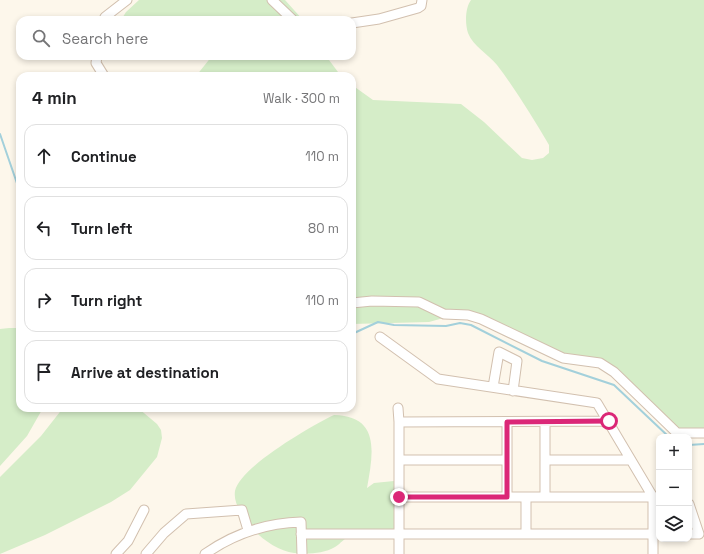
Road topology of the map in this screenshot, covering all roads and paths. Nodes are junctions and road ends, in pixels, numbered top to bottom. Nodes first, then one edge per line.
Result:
1 (127, 0) edge
2 (272, 0) edge
3 (422, 0) edge
4 (106, 16) edge
5 (289, 16) edge
6 (356, 23) edge
7 (96, 60) edge
8 (102, 72) edge
9 (356, 303) edge
10 (380, 337) dead end
11 (494, 387) junction
12 (513, 391) junction
13 (398, 408) dead end
14 (609, 421) junction
15 (399, 422) junction
16 (507, 422) junction
17 (545, 422) junction
18 (704, 433) edge
19 (399, 460) junction
20 (507, 460) junction
21 (545, 460) junction
22 (631, 460) junction
23 (399, 497) junction
24 (507, 497) junction
25 (526, 497) junction
26 (545, 497) junction
27 (656, 497) edge
28 (144, 510) dead end
29 (692, 513) edge
30 (248, 530) junction
31 (301, 534) junction
32 (399, 534) junction
33 (526, 534) junction
34 (656, 534) edge
35 (692, 534) edge
36 (116, 554) edge
37 (146, 554) edge
38 (205, 554) edge
39 (302, 554) edge
40 (399, 554) edge
41 (653, 554) edge

1 - 4 street
2 - 5 street
3 - 6 street
7 - 8 street
9 - 18 street
10 - 11 street
11 - 12 street
11 - 12 street
12 - 14 street
13 - 15 street
14 - 17 street
14 - 22 street
15 - 16 street
15 - 19 street
16 - 17 street
16 - 20 street
17 - 21 street
19 - 20 street
19 - 23 street
20 - 24 street
21 - 22 street
21 - 26 street
22 - 27 street
23 - 24 street
23 - 32 street
24 - 25 street
25 - 26 street
25 - 33 street
26 - 27 street
28 - 36 street
29 - 35 street
30 - 31 street
30 - 37 street
30 - 38 street
31 - 32 street
31 - 39 street
32 - 33 street
32 - 40 street
33 - 34 street
34 - 41 street

